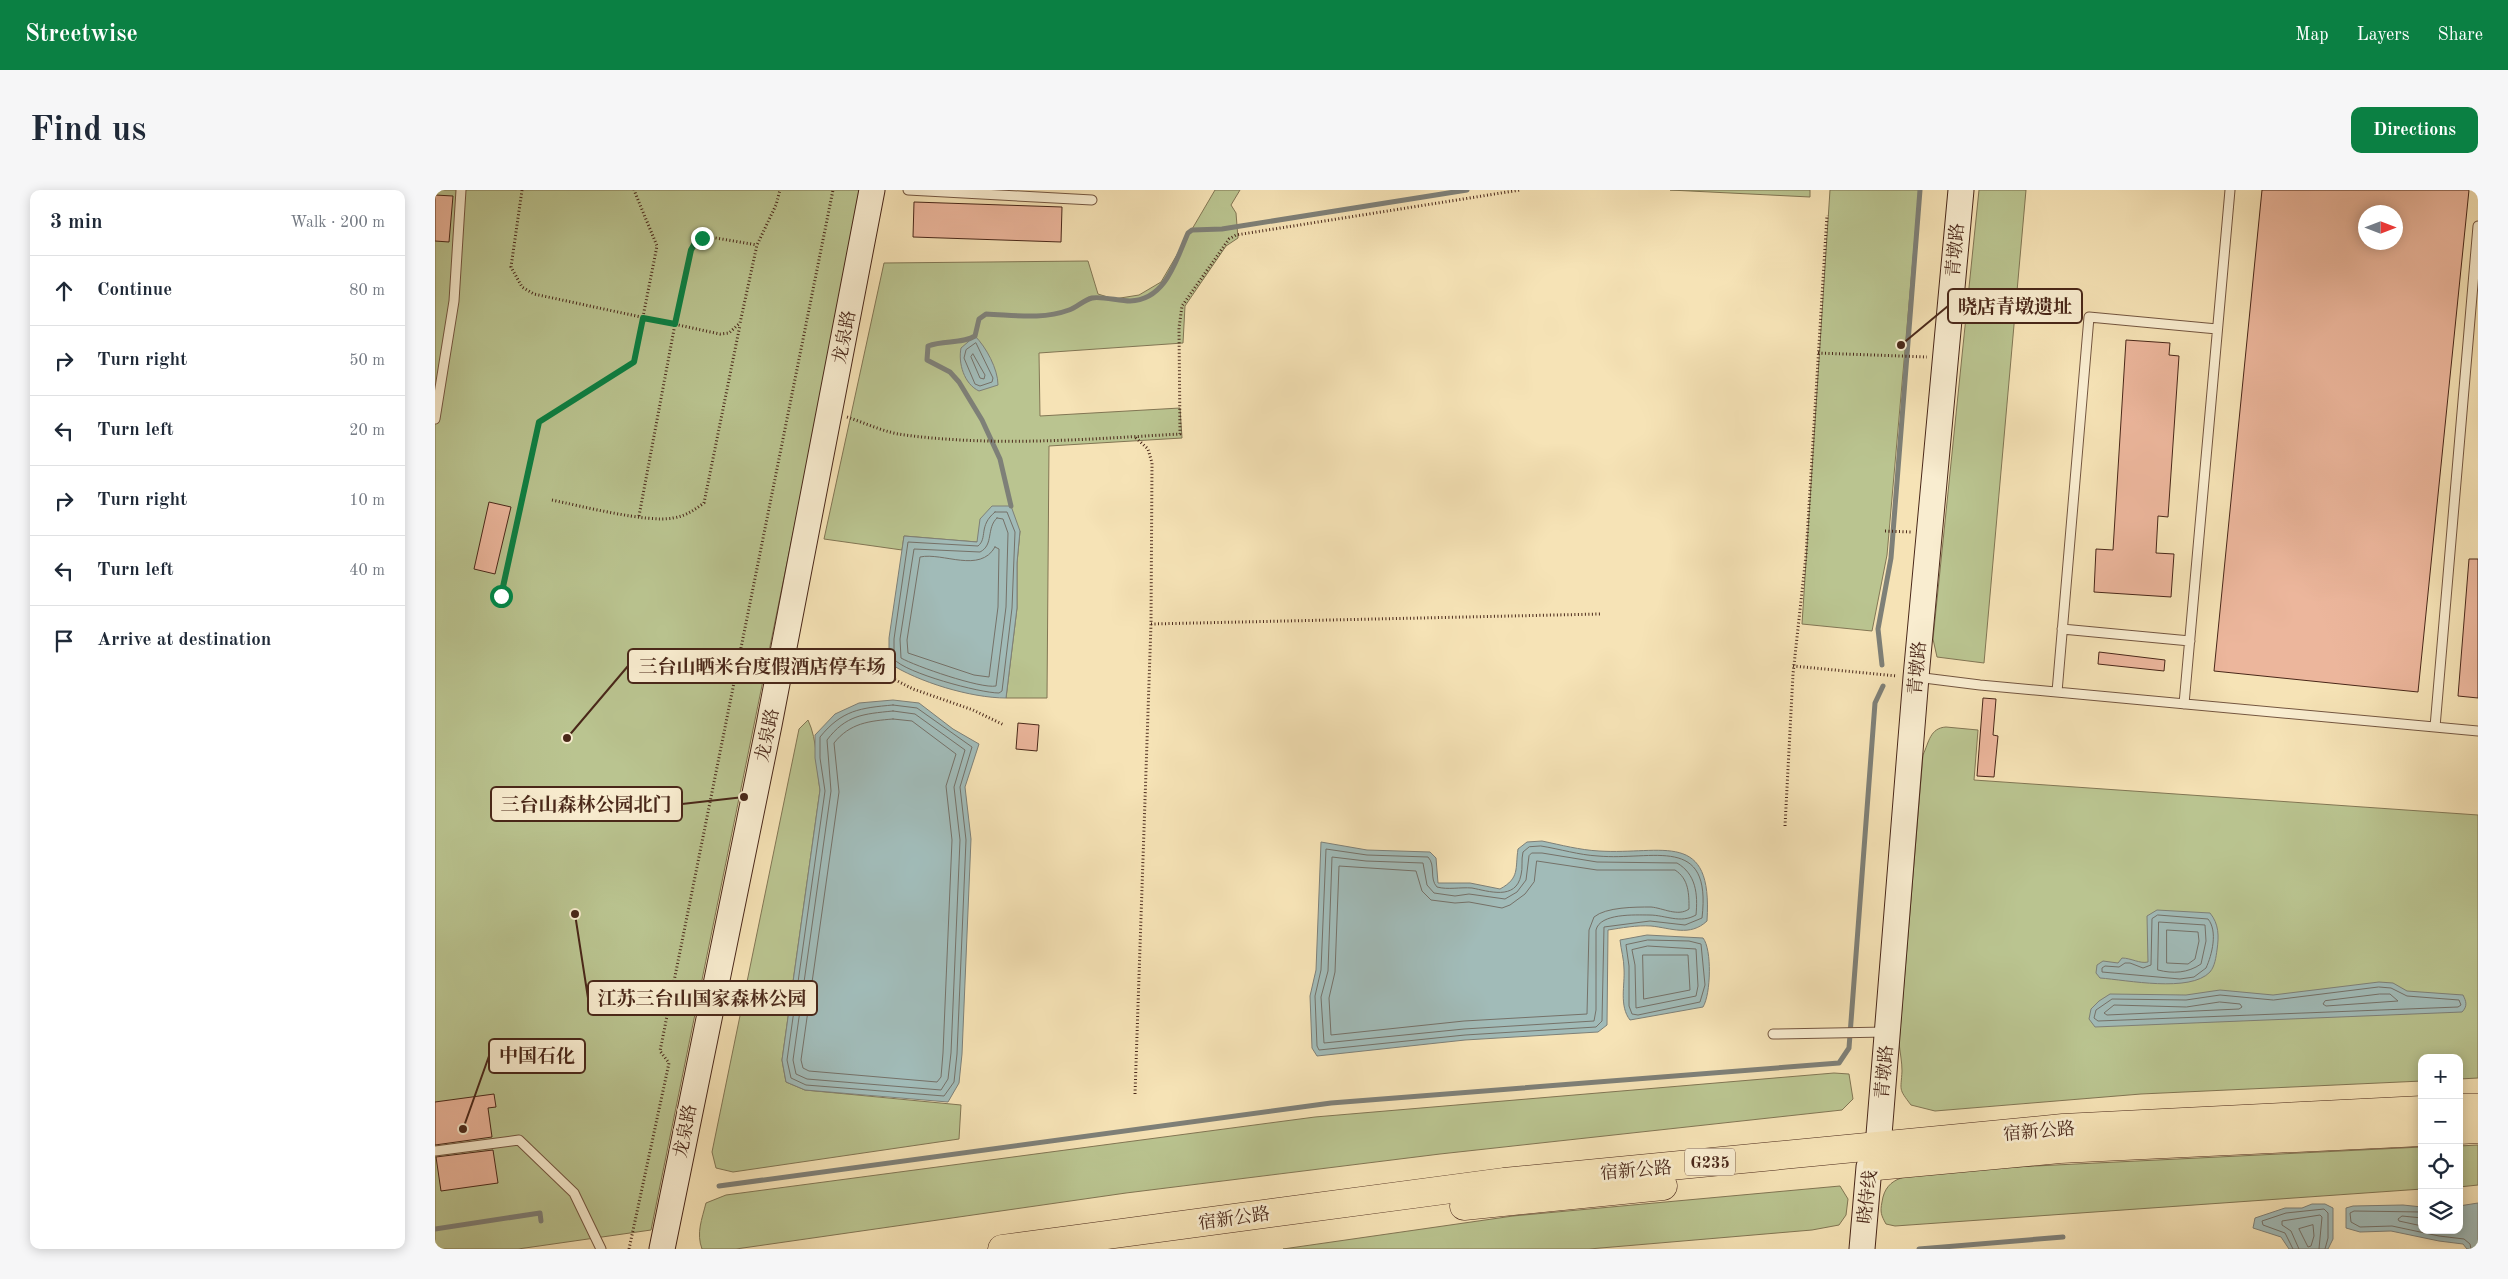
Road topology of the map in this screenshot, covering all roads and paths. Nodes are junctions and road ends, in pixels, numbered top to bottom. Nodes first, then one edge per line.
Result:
1 (461, 190) edge
2 (522, 190) edge
3 (634, 190) edge
4 (780, 190) edge
5 (833, 190) edge
6 (872, 190) edge
7 (908, 190) edge
8 (1520, 190) edge
9 (1961, 190) edge
10 (2230, 190) edge
11 (1091, 200) dead end
12 (1827, 215) dead end
13 (2478, 226) edge
14 (757, 245) junction
15 (643, 318) junction
16 (740, 323) junction
17 (675, 324) junction
18 (2217, 329) junction
19 (1818, 353) junction
20 (1915, 357) dead end
21 (830, 411) junction
22 (435, 419) edge
23 (1135, 436) junction
24 (552, 500) dead end
25 (639, 516) junction
26 (1886, 531) dead end
27 (1896, 531) dead end
28 (501, 596) dead end
29 (1600, 614) dead end
30 (1151, 624) junction
31 (2062, 629) junction
32 (2190, 641) junction
33 (784, 651) junction
34 (1793, 666) junction
35 (1916, 677) junction
36 (2057, 692) junction
37 (2184, 704) junction
38 (1004, 725) dead end
39 (2435, 727) junction
40 (2478, 731) edge
41 (1785, 826) dead end
42 (1888, 1032) junction
43 (1773, 1034) dead end
44 (1135, 1094) dead end
45 (2463, 1108) edge
46 (2478, 1108) edge
47 (2418, 1110) edge
48 (2478, 1129) edge
49 (2463, 1130) edge
50 (2418, 1132) edge
51 (435, 1151) edge
52 (1874, 1157) junction
53 (601, 1249) edge
54 (629, 1249) edge
55 (662, 1249) edge
56 (1003, 1249) edge
57 (1143, 1249) edge
58 (1862, 1249) edge

1 - 22 lane
2 - 15 path
3 - 15 path
4 - 14 path
5 - 54 path
6 - 21 street, 龙泉路
7 - 11 lane
8 - 23 path
9 - 35 street, 青墩路
10 - 18 lane
12 - 19 path
13 - 39 lane
14 - 16 path
14 - 17 path
15 - 17 path
15 - 28 path
16 - 17 path
16 - 25 path
17 - 25 path
18 - 31 lane
18 - 32 lane
19 - 20 path
19 - 34 path
21 - 23 path
21 - 33 street, 龙泉路
23 - 30 path
24 - 25 path
26 - 27 path
29 - 30 path
30 - 44 path
31 - 32 lane
31 - 36 lane
32 - 37 lane
33 - 38 path
33 - 55 street, 龙泉路
34 - 35 path
34 - 41 path
35 - 36 lane
35 - 42 street, 青墩路
36 - 37 lane
37 - 39 lane
39 - 40 lane
42 - 43 lane
42 - 52 street, 青墩路
45 - 46 highway
47 - 52 highway, 宿新公路 / G235
48 - 49 highway
50 - 52 highway, 宿新公路 / G235
51 - 53 lane
52 - 56 highway, 宿新公路 / G235
52 - 57 highway, 宿新公路 / G235
52 - 58 street, 晓侍线

